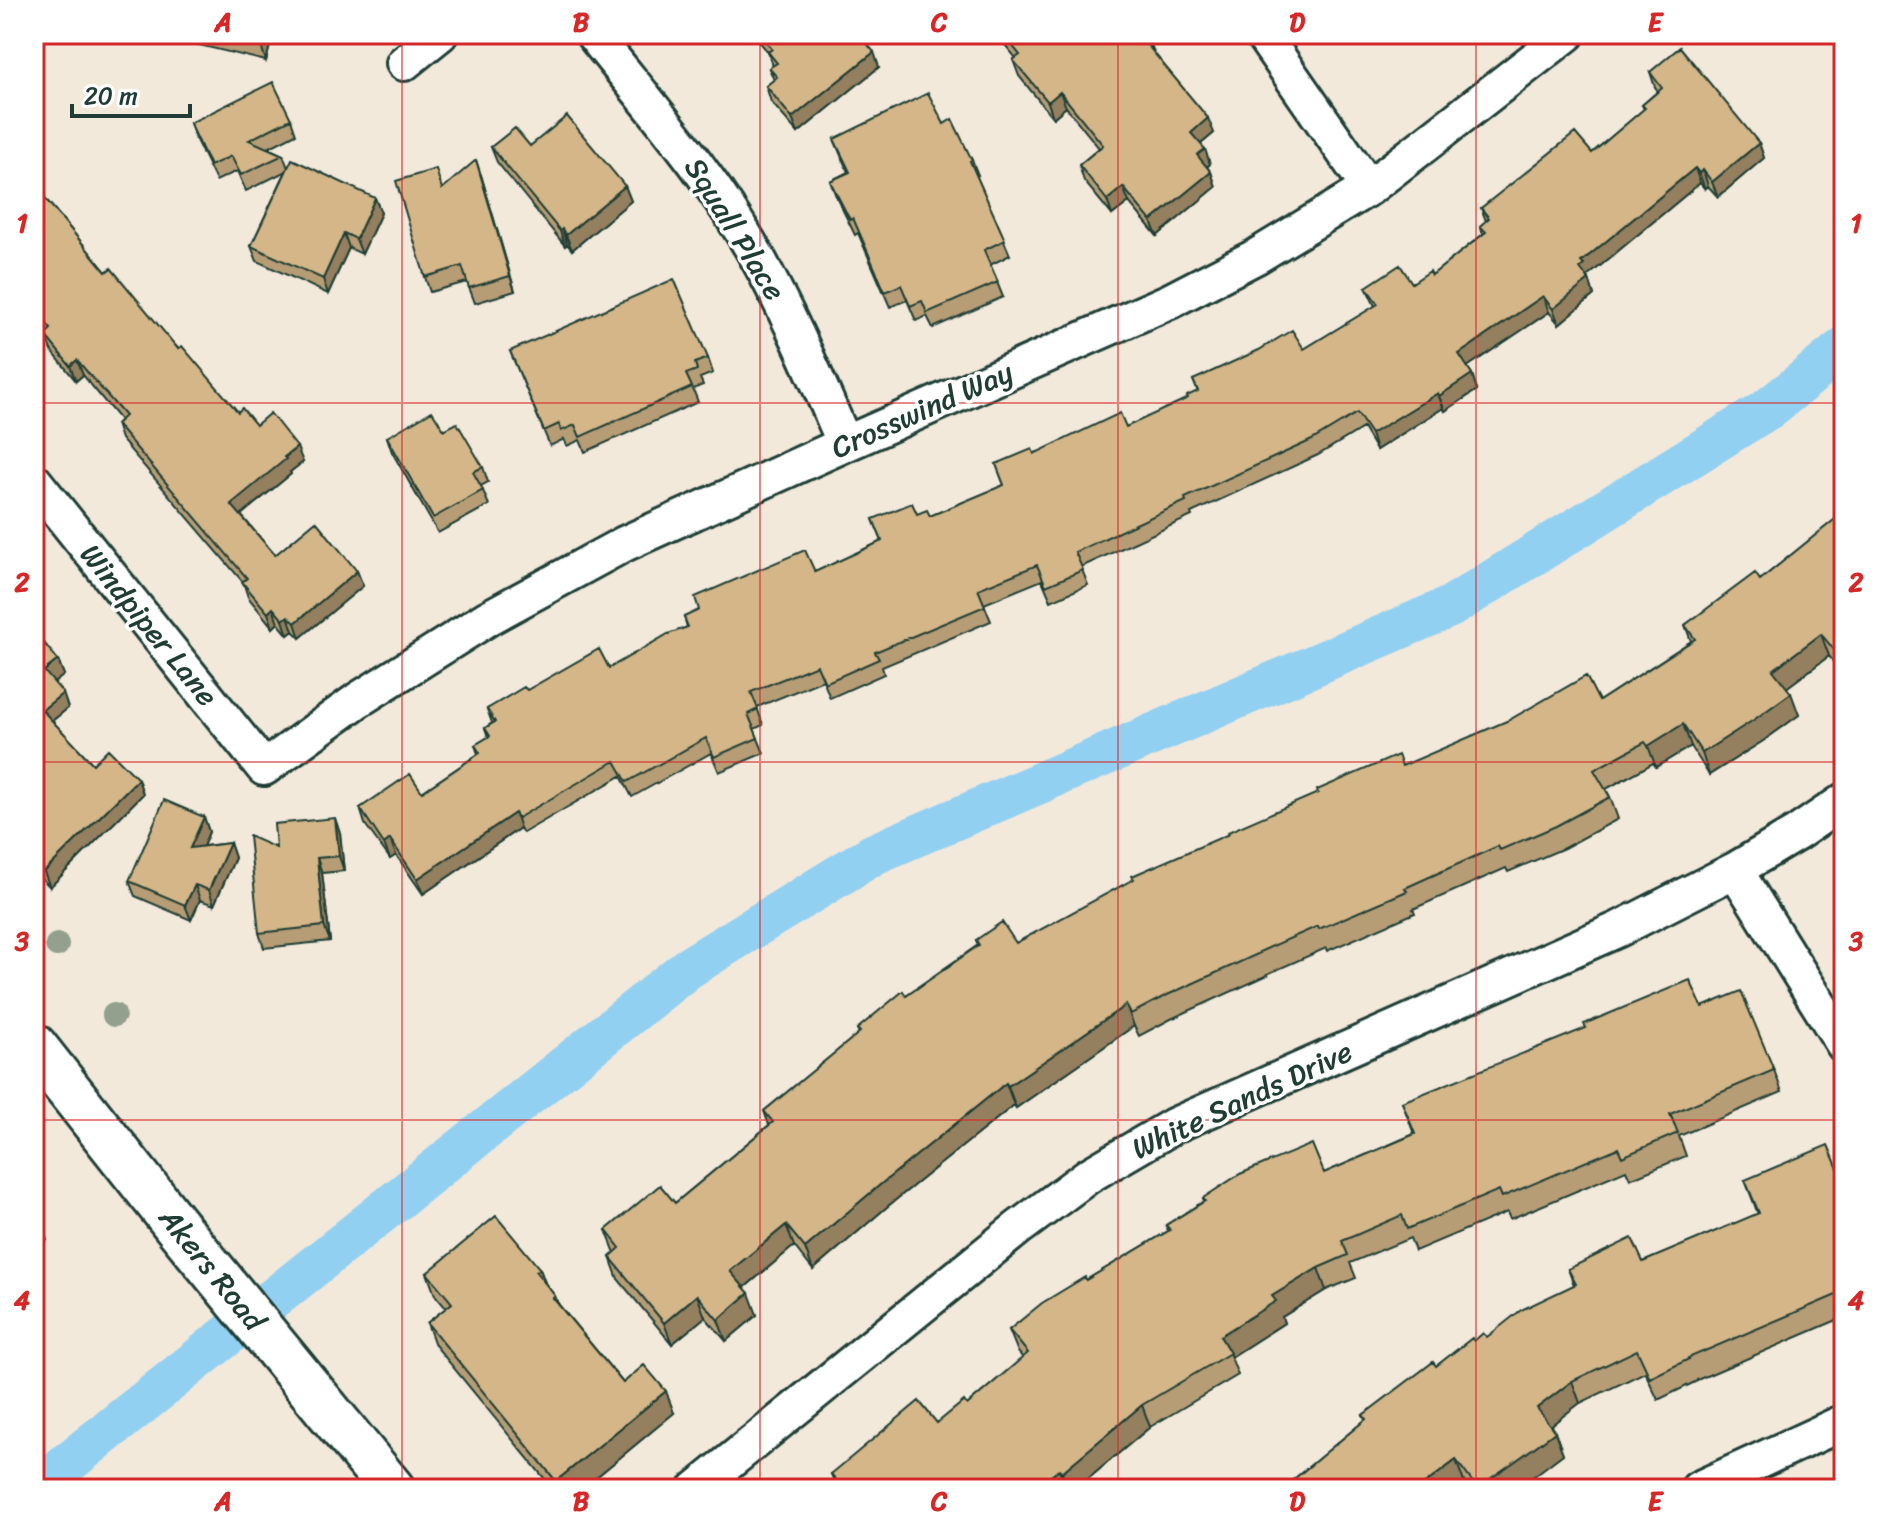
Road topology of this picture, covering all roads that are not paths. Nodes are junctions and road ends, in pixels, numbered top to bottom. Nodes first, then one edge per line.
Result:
1 (440, 34) edge
2 (593, 34) edge
3 (1262, 34) edge
4 (1567, 34) edge
5 (404, 63) dead end
6 (1369, 188) junction
7 (845, 444) junction
8 (34, 481) edge
9 (264, 768) joint
10 (1844, 801) edge
11 (1735, 870) junction
12 (1844, 1045) edge
13 (34, 1046) edge
14 (1844, 1422) edge
15 (392, 1489) edge
16 (696, 1489) edge
17 (1698, 1489) edge

1 - 5 street
2 - 7 street, Squall Place
3 - 6 street
4 - 6 street, Crosswind Way
6 - 7 street, Crosswind Way
7 - 9 street, Crosswind Way
8 - 9 street, Windpiper Lane
10 - 11 street, White Sands Drive
11 - 12 street
11 - 16 street, White Sands Drive
13 - 15 street, Akers Road
14 - 17 street

